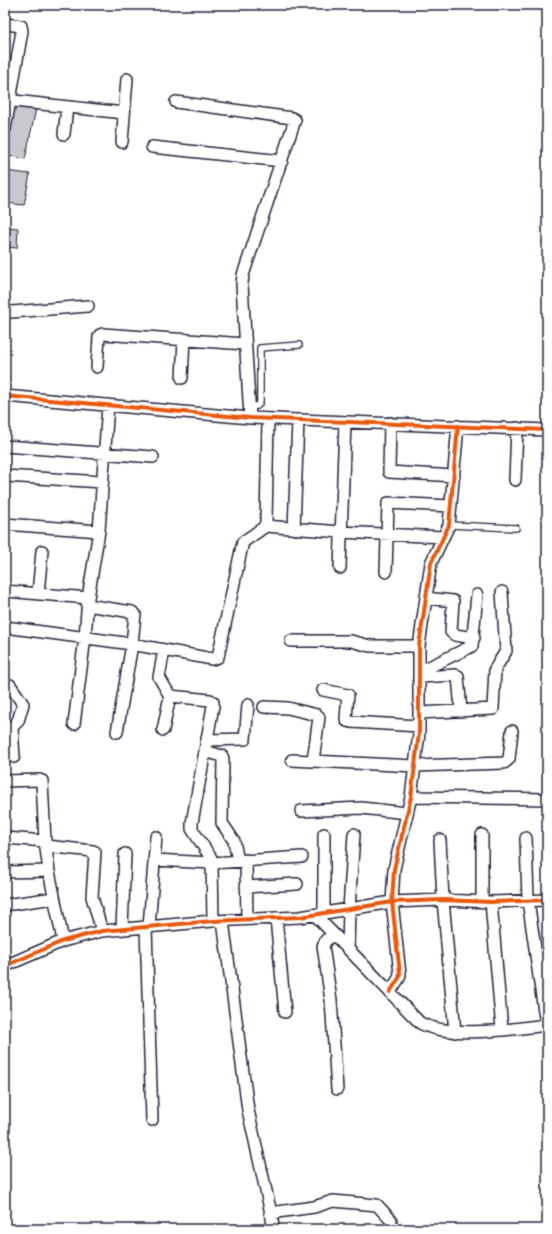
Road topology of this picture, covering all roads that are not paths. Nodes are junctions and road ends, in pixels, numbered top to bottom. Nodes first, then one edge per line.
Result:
1 (5, 24) edge
2 (127, 79) dead end
3 (8, 101) edge
4 (176, 102) dead end
5 (67, 107) junction
6 (124, 113) junction
7 (5, 129) edge
8 (64, 134) dead end
9 (122, 142) dead end
10 (152, 147) dead end
11 (282, 161) junction
12 (88, 306) dead end
13 (5, 311) edge
14 (184, 340) junction
15 (245, 344) junction
16 (299, 345) dead end
17 (97, 367) dead end
18 (182, 378) dead end
19 (5, 396) edge
20 (108, 405) junction
21 (250, 413) junction
22 (268, 419) junction
23 (298, 420) junction
24 (344, 422) junction
25 (390, 423) junction
26 (458, 426) junction
27 (517, 428) junction
28 (547, 430) edge
29 (5, 446) edge
30 (104, 453) junction
31 (153, 458) dead end
32 (5, 476) edge
33 (454, 476) junction
34 (515, 480) dead end
35 (102, 482) junction
36 (451, 506) junction
37 (5, 524) edge
38 (449, 524) junction
39 (265, 526) junction
40 (516, 528) dead end
41 (294, 529) junction
42 (99, 531) junction
43 (341, 532) junction
44 (388, 534) junction
45 (444, 537) junction
46 (42, 551) dead end
47 (340, 568) dead end
48 (386, 572) dead end
49 (5, 591) edge
50 (502, 592) dead end
51 (38, 594) junction
52 (478, 595) dead end
53 (426, 598) junction
54 (88, 602) junction
55 (5, 627) edge
56 (85, 637) junction
57 (474, 638) junction
58 (291, 641) dead end
59 (132, 644) junction
60 (419, 646) junction
61 (164, 650) junction
62 (419, 674) junction
63 (5, 683) edge
64 (323, 690) dead end
65 (170, 696) junction
66 (248, 706) dead end
67 (264, 707) dead end
68 (461, 711) junction
69 (419, 713) junction
70 (74, 724) dead end
71 (419, 726) junction
72 (162, 730) dead end
73 (512, 731) dead end
74 (117, 732) dead end
75 (206, 745) junction
76 (14, 757) dead end
77 (292, 760) dead end
78 (314, 761) junction
79 (415, 766) junction
80 (5, 781) edge
81 (411, 797) junction
82 (547, 799) edge
83 (301, 811) dead end
84 (407, 813) junction
85 (324, 834) dead end
86 (354, 834) dead end
87 (482, 835) dead end
88 (156, 837) dead end
89 (5, 838) edge
90 (526, 838) dead end
91 (440, 840) dead end
92 (46, 844) junction
93 (125, 854) dead end
94 (302, 857) dead end
95 (154, 860) junction
96 (242, 861) junction
97 (212, 863) junction
98 (49, 871) junction
99 (5, 872) edge
100 (297, 884) dead end
101 (246, 887) junction
102 (54, 898) junction
103 (443, 900) junction
104 (528, 900) junction
105 (547, 900) edge
106 (487, 901) junction
107 (392, 902) junction
108 (5, 905) edge
109 (349, 909) junction
110 (319, 914) junction
111 (276, 918) junction
112 (247, 919) junction
113 (218, 921) junction
114 (147, 927) junction
115 (122, 929) junction
116 (102, 931) junction
117 (334, 935) junction
118 (63, 941) junction
119 (348, 949) junction
120 (5, 966) edge
121 (390, 992) junction
122 (285, 1012) dead end
123 (546, 1025) edge
124 (502, 1030) junction
125 (455, 1032) junction
126 (337, 1089) dead end
127 (152, 1120) dead end
128 (270, 1213) junction
129 (392, 1220) dead end
130 (273, 1229) edge

1 - 3 street
2 - 6 street
3 - 5 street
3 - 7 street
4 - 11 street
5 - 6 street
5 - 8 street
6 - 9 street
10 - 11 street
11 - 15 street
12 - 13 street
14 - 15 street
14 - 17 street
14 - 18 street
15 - 21 street
16 - 21 lane
19 - 20 street
20 - 21 street
20 - 30 street
21 - 22 street
22 - 23 street
22 - 39 street
23 - 24 street
23 - 41 street
24 - 25 street
24 - 43 street
25 - 26 street
25 - 33 street
26 - 27 street
26 - 33 street
27 - 28 street
27 - 34 street
29 - 30 street
30 - 31 street
30 - 35 street
32 - 35 street
33 - 36 street
35 - 42 street
36 - 38 street
36 - 44 street
37 - 42 street
38 - 40 lane
38 - 45 street
39 - 41 street
39 - 61 street
41 - 43 street
42 - 54 street
43 - 44 street
43 - 47 street
44 - 45 street
44 - 48 street
45 - 53 street
46 - 51 street
49 - 51 street
50 - 68 street
51 - 54 street
52 - 57 street
53 - 57 street
53 - 60 street
54 - 56 street
54 - 59 street
55 - 56 street
56 - 59 street
56 - 70 street
57 - 62 street
58 - 60 street
59 - 61 street
59 - 74 street
60 - 62 street
61 - 65 street
62 - 68 street
62 - 69 street
63 - 76 street
64 - 71 street
65 - 72 street
65 - 75 street
66 - 75 street
67 - 78 street
68 - 69 street
69 - 71 street
71 - 79 street
73 - 79 street
75 - 96 street
75 - 97 street
77 - 78 street
78 - 79 street
79 - 81 street
80 - 92 street
81 - 82 street
81 - 84 street
83 - 84 street
84 - 107 street
85 - 110 street
86 - 109 street
87 - 106 street
88 - 95 street
89 - 92 street
90 - 104 street
91 - 103 street
92 - 98 street
92 - 116 street
93 - 115 street
94 - 96 street
95 - 97 street
95 - 114 street
96 - 97 street
96 - 101 street
97 - 113 street
98 - 99 street
98 - 102 street
100 - 101 street
101 - 112 street
102 - 108 street
102 - 118 street
103 - 106 street
103 - 107 street
103 - 125 street
104 - 105 street
104 - 106 street
104 - 123 street
106 - 124 street
107 - 109 street
107 - 121 street
109 - 110 street
109 - 119 street
110 - 111 street
110 - 117 street
111 - 112 street
111 - 122 street
112 - 113 street
113 - 114 street
113 - 128 street
114 - 115 street
114 - 127 street
115 - 116 street
116 - 118 street
117 - 119 street
117 - 126 street
118 - 120 street
119 - 121 street
121 - 125 street
123 - 124 street
124 - 125 street
128 - 129 street
128 - 130 street

